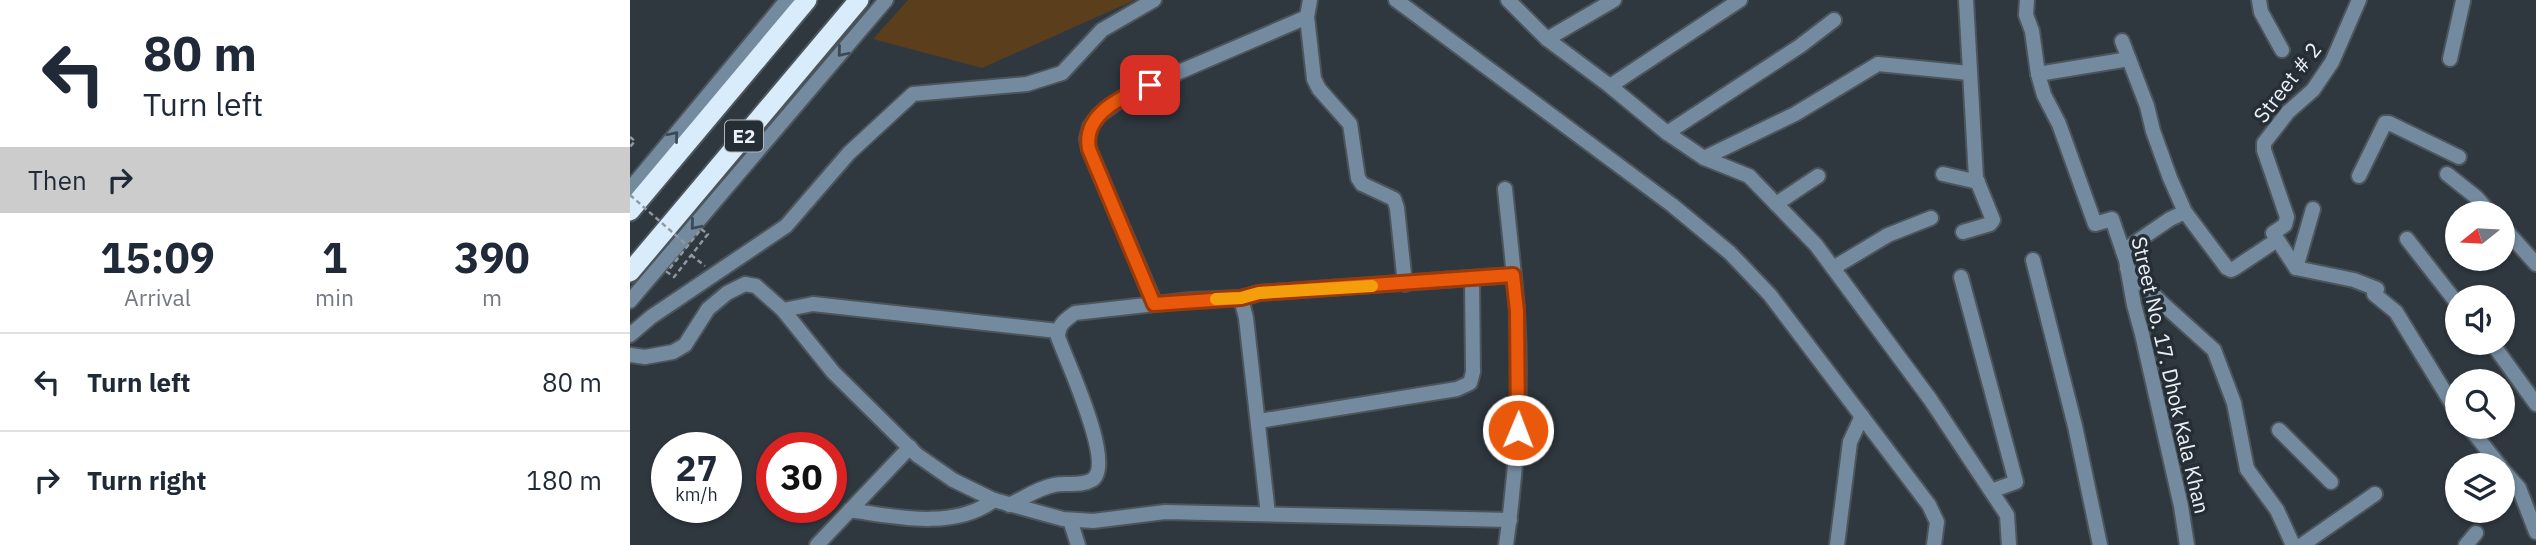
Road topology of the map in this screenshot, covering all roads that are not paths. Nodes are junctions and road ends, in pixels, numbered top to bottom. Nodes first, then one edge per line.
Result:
1 (787, 0) edge
2 (807, 0) edge
3 (859, 0) edge
4 (886, 0) edge
5 (1154, 0) edge
6 (1310, 0) edge
7 (1395, 0) edge
8 (1508, 0) edge
9 (1614, 0) edge
10 (1740, 0) edge
11 (1966, 0) edge
12 (2027, 0) edge
13 (2259, 0) edge
14 (2360, 0) edge
15 (2463, 1) edge
16 (1307, 17) junction
17 (1834, 20) dead end
18 (1547, 39) junction
19 (2123, 41) dead end
20 (2282, 50) dead end
21 (2129, 58) junction
22 (2450, 59) dead end
23 (1969, 73) junction
24 (2038, 74) junction
25 (1610, 86) junction
26 (1667, 133) junction
27 (2459, 157) dead end
28 (1704, 158) junction
29 (1943, 174) dead end
30 (2447, 174) dead end
31 (1818, 176) dead end
32 (2359, 176) dead end
33 (1978, 182) junction
34 (630, 189) edge
35 (1505, 189) dead end
36 (2480, 201) edge
37 (1776, 204) junction
38 (2313, 209) dead end
39 (630, 211) edge
40 (2185, 212) junction
41 (1931, 218) dead end
42 (1963, 232) dead end
43 (2407, 239) dead end
44 (2277, 240) junction
45 (2515, 241) edge
46 (2123, 251) junction
47 (2034, 260) dead end
48 (2536, 264) edge
49 (2127, 267) junction
50 (1833, 268) junction
51 (2296, 268) junction
52 (630, 272) edge
53 (1513, 275) junction
54 (1961, 277) dead end
55 (1472, 278) junction
56 (1405, 284) junction
57 (2445, 288) edge
58 (1241, 298) junction
59 (630, 301) edge
60 (1154, 304) junction
61 (783, 310) junction
62 (1058, 331) junction
63 (630, 335) edge
64 (630, 355) edge
65 (2501, 355) edge
66 (2445, 392) edge
67 (2536, 404) edge
68 (1862, 416) junction
69 (1259, 421) junction
70 (2279, 430) dead end
71 (2479, 439) edge
72 (910, 447) junction
73 (2490, 453) edge
74 (2331, 482) dead end
75 (2515, 483) edge
76 (1991, 491) junction
77 (2375, 494) dead end
78 (994, 500) junction
79 (1009, 505) junction
80 (850, 510) junction
81 (1268, 514) junction
82 (1070, 520) junction
83 (1510, 520) junction
84 (2536, 531) edge
85 (2476, 533) dead end
86 (817, 545) edge
87 (1078, 545) edge
88 (1506, 545) edge
89 (1837, 545) edge
90 (1934, 545) edge
91 (2009, 545) edge
92 (2100, 545) edge
93 (2187, 545) edge
94 (2293, 545) edge
95 (2302, 545) edge
96 (2466, 545) edge

34 -> 1 street
2 - 39 highway, E2
3 - 52 highway, E2
4 -> 59 street
5 - 63 street
6 - 16 street
7 - 68 street
8 - 18 street
9 - 18 street
10 - 25 street
11 - 23 street
12 - 24 street, Street No. 17. Dhok Kala Khan
13 - 20 street
14 - 44 street, Street # 2
15 - 22 street
16 - 56 street
16 - 60 street
17 - 26 street
18 - 25 street
19 - 21 street
21 - 24 street
21 - 40 street
23 - 28 street
23 - 33 street
24 - 46 street, Street No. 17. Dhok Kala Khan
25 - 26 street
26 - 28 street
27 - 32 street
28 - 37 street
29 - 33 street
30 - 36 street
31 - 37 street
33 - 42 street
35 - 53 street
37 - 50 street
38 - 51 street
40 - 44 street
40 - 46 street
41 - 50 street
43 - 57 street
44 - 51 street
45 - 48 street
46 - 49 street, Street No. 17. Dhok Kala Khan
47 - 92 street
49 - 93 street, Street No. 17. Dhok Kala Khan
49 - 94 street
50 - 76 street
51 - 66 street
53 - 55 street
53 - 83 street
54 - 76 street
55 - 56 street
55 - 69 street
56 - 58 street
58 - 60 street
58 - 69 street
60 - 62 street
61 - 62 street
61 - 64 street
61 - 72 street
62 - 79 street
65 - 67 street
68 - 89 street
68 - 90 street
69 - 81 street
70 - 74 street
71 - 73 street
72 - 78 street
72 - 80 street
75 - 84 street
76 - 91 street
77 - 95 street
78 - 79 street
78 - 80 street
79 - 82 street
80 - 86 street
81 - 82 street
81 - 83 street
82 - 87 street
83 - 88 street
85 - 96 street

